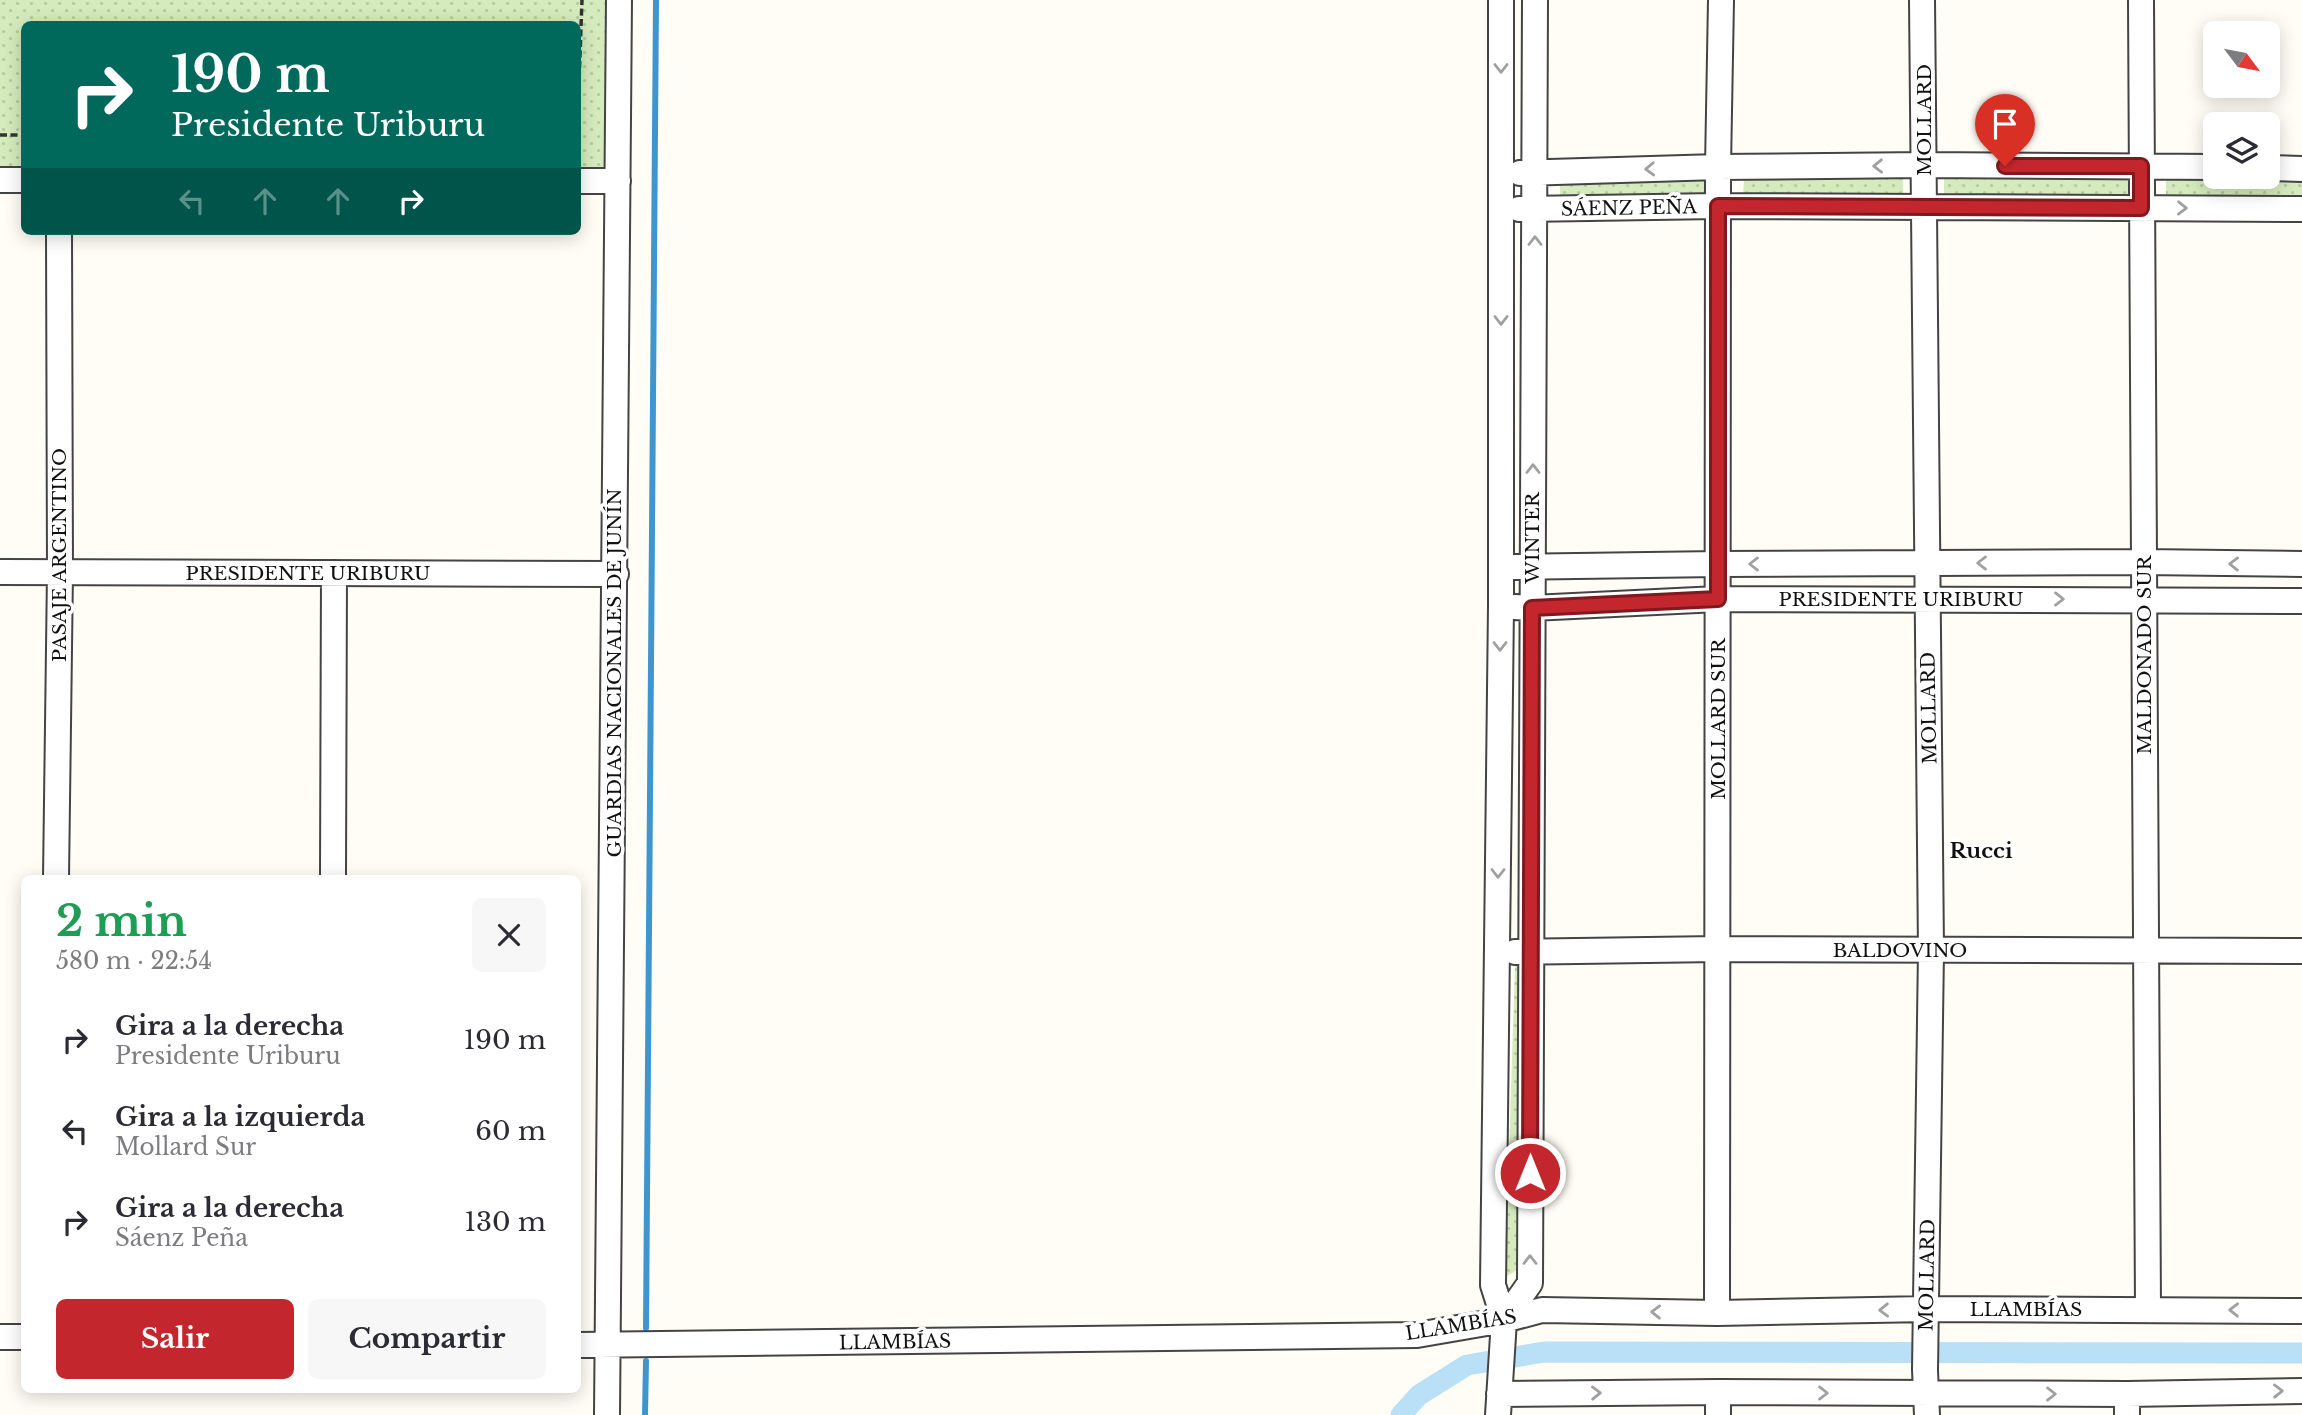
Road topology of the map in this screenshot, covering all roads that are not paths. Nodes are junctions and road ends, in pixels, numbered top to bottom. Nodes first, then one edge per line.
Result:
1 (619, 0) edge
2 (1501, 0) edge
3 (1535, 0) edge
4 (1721, 0) edge
5 (1923, 0) edge
6 (2141, 0) edge
7 (1924, 165) junction
8 (2141, 166) junction
9 (1718, 167) junction
10 (2203, 167) edge
11 (2280, 168) edge
12 (2302, 169) edge
13 (1502, 172) junction
14 (1535, 173) junction
15 (0, 180) edge
16 (21, 180) edge
17 (581, 181) edge
18 (618, 181) junction
19 (1718, 206) junction
20 (1924, 207) junction
21 (1501, 208) junction
22 (2141, 208) junction
23 (2302, 209) edge
24 (1535, 210) junction
25 (59, 235) edge
26 (2143, 562) junction
27 (1927, 563) junction
28 (1718, 564) junction
29 (2302, 564) edge
30 (1501, 566) junction
31 (1532, 568) junction
32 (0, 572) edge
33 (60, 572) junction
34 (334, 573) junction
35 (616, 574) junction
36 (1718, 599) junction
37 (1928, 599) junction
38 (2144, 599) junction
39 (2302, 601) edge
40 (1501, 606) junction
41 (1532, 608) junction
42 (56, 875) edge
43 (333, 875) edge
44 (1718, 949) junction
45 (1931, 951) junction
46 (2146, 951) junction
47 (2302, 951) edge
48 (1498, 952) junction
49 (1531, 953) junction
50 (2148, 1309) junction
51 (1927, 1310) junction
52 (2302, 1311) edge
53 (1717, 1312) junction
54 (1504, 1329) junction
55 (0, 1337) edge
56 (21, 1337) edge
57 (581, 1345) edge
58 (608, 1345) junction
59 (2302, 1391) edge
60 (1927, 1393) edge
61 (1499, 1399) edge
62 (1718, 1404) edge
63 (2127, 1404) edge
64 (1527, 1405) edge
65 (607, 1415) edge

1 - 18 street, GUARDIAS NACIONALES DE JUNÍN
2 -> 13 street, WINTER
3 - 14 street, WINTER
4 - 9 street, MOLLARD SUR
5 - 7 street, MOLLARD
6 - 8 street, MALDONADO SUR
7 - 8 street, SÁENZ PEÑA
7 -> 9 street, SÁENZ PEÑA
7 - 20 street, MOLLARD
8 - 10 street, SÁENZ PEÑA
8 - 22 street, MALDONADO SUR
9 -> 14 street, SÁENZ PEÑA
9 - 19 street, MOLLARD SUR
11 - 12 street
13 - 14 street, SÁENZ PEÑA
13 - 21 street, WINTER
14 - 24 street, WINTER
15 - 16 street
17 - 18 street
18 - 35 street, GUARDIAS NACIONALES DE JUNÍN
19 - 20 street, SÁENZ PEÑA
19 - 24 street, SÁENZ PEÑA
19 - 28 street, MOLLARD SUR
20 - 22 street, SÁENZ PEÑA
20 - 27 street, MOLLARD
21 - 24 street, SÁENZ PEÑA
21 -> 30 street, WINTER
22 -> 23 street, SÁENZ PEÑA
22 - 26 street, MALDONADO SUR
31 -> 24 street, WINTER
25 - 33 street, PASAJE ARGENTINO
26 -> 27 street, PRESIDENTE URIBURU
29 -> 26 street, PRESIDENTE URIBURU
26 - 38 street, MALDONADO SUR
27 -> 28 street, PRESIDENTE URIBURU
27 - 37 street, MOLLARD
28 - 31 street, PRESIDENTE URIBURU
28 - 36 street, MOLLARD SUR
30 - 31 street, PRESIDENTE URIBURU
30 - 40 street, WINTER
31 - 41 street, WINTER
32 - 33 street, PRESIDENTE URIBURU
33 - 34 street, PRESIDENTE URIBURU
33 - 42 street, PASAJE ARGENTINO
34 - 35 street, PRESIDENTE URIBURU
34 - 43 street
35 - 58 street, GUARDIAS NACIONALES DE JUNÍN
36 - 37 street, PRESIDENTE URIBURU
36 - 41 street, PRESIDENTE URIBURU
36 - 44 street, MOLLARD SUR
37 -> 38 street, PRESIDENTE URIBURU
37 - 45 street, MOLLARD
38 - 39 street, PRESIDENTE URIBURU
38 - 46 street, MALDONADO SUR
40 - 41 street, PRESIDENTE URIBURU
40 -> 48 street, WINTER
41 - 49 street, WINTER
44 - 45 street, BALDOVINO
44 - 49 street, BALDOVINO
44 - 53 street, MOLLARD SUR
45 - 46 street, BALDOVINO
45 - 51 street, MOLLARD
46 - 47 street, BALDOVINO
46 - 50 street, MALDONADO SUR
48 - 49 street, BALDOVINO
48 - 54 street, WINTER
54 -> 49 street, WINTER
50 - 51 street, LLAMBÍAS
52 -> 50 street, LLAMBÍAS
51 -> 53 street, LLAMBÍAS
51 - 60 street, MOLLARD
53 -> 54 street, LLAMBÍAS
54 - 58 street, LLAMBÍAS
54 - 61 street, WINTER
55 - 56 street
57 - 58 street, LLAMBÍAS
58 - 65 street, GUARDIAS NACIONALES DE JUNÍN
63 -> 59 street
62 -> 60 street
60 -> 63 street
61 - 64 street
64 -> 62 street

